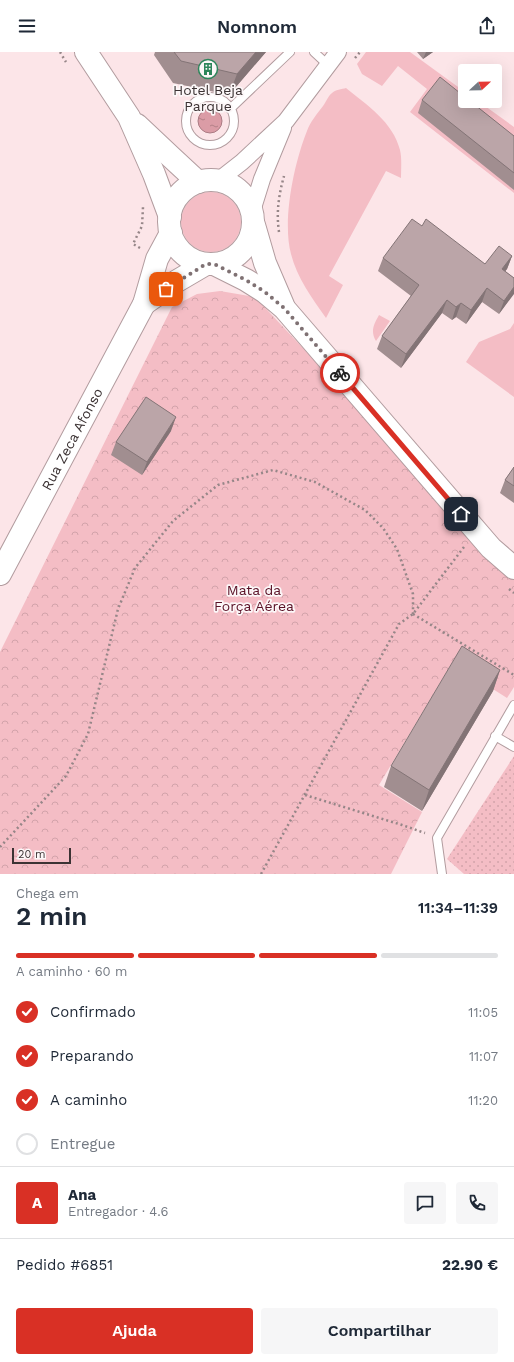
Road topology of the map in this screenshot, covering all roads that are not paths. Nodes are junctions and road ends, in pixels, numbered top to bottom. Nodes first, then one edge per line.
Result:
1 (290, 52) edge
2 (314, 52) edge
3 (338, 52) edge
4 (93, 56) edge
5 (328, 65) junction
6 (230, 109) junction
7 (129, 117) junction
8 (286, 121) junction
9 (209, 181) junction
10 (253, 218) junction
11 (170, 225) junction
12 (210, 264) junction
13 (144, 304) junction
14 (284, 308) junction
15 (514, 568) edge
16 (0, 574) edge
17 (514, 705) edge
18 (496, 736) junction
19 (514, 747) edge
20 (442, 874) edge

1 - 6 lane
2 - 5 lane
3 - 5 street
4 - 7 main road
5 - 8 street
6 - 6 lane
7 - 9 main road
7 - 11 main road
8 - 9 street
8 - 10 street
9 - 10 main road
9 - 11 main road
10 - 12 main road
10 - 14 main road
11 - 12 main road
11 - 13 main road, Rua Zeca Afonso
12 - 13 main road, Rua Zeca Afonso
12 - 14 main road
13 - 16 main road, Rua Zeca Afonso
14 - 15 main road
17 - 18 lane
18 - 19 lane
18 - 20 lane

